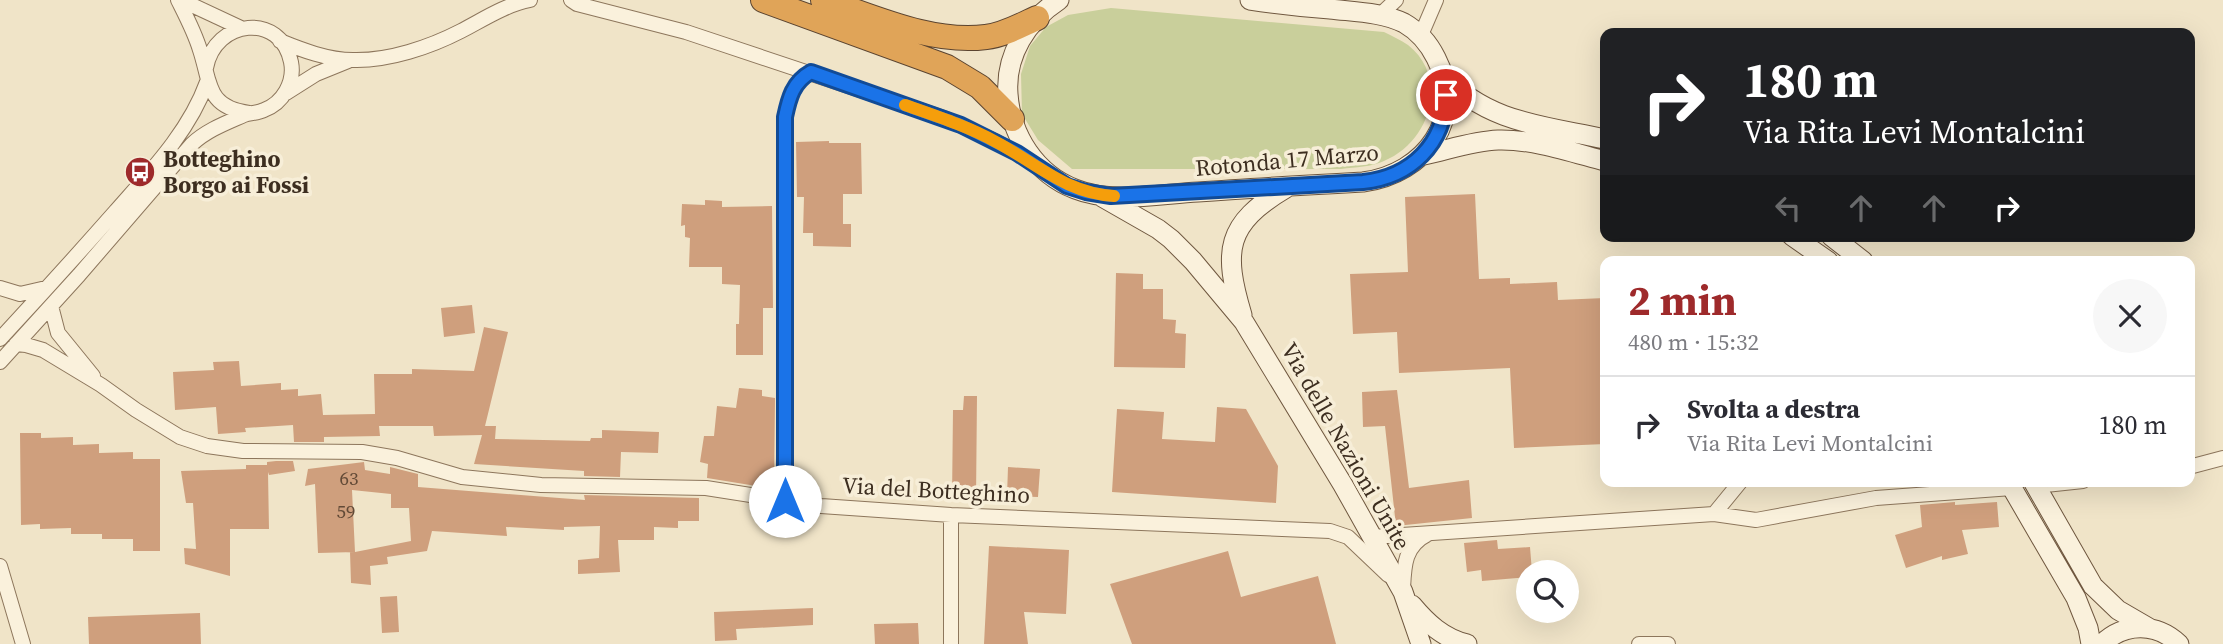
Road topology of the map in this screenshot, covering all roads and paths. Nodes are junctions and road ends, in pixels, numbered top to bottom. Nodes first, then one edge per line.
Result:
1 (179, 0) edge
2 (502, 0) edge
3 (530, 0) edge
4 (556, 0) edge
5 (763, 0) edge
6 (823, 0) edge
7 (1059, 0) edge
8 (1250, 0) edge
9 (1396, 0) edge
10 (1436, 0) edge
11 (574, 2) edge
12 (1380, 15) junction
13 (486, 16) junction
14 (1037, 18) junction
15 (241, 28) junction
16 (1421, 35) junction
17 (280, 41) junction
18 (351, 61) junction
19 (811, 72) junction
20 (206, 75) junction
21 (1444, 75) junction
22 (285, 94) junction
23 (248, 113) junction
24 (1012, 119) junction
25 (1600, 138) edge
26 (1424, 155) junction
27 (1600, 160) edge
28 (1041, 168) junction
29 (1289, 186) junction
30 (1098, 195) junction
31 (1801, 242) edge
32 (1839, 242) edge
33 (1821, 256) edge
34 (1857, 256) edge
35 (50, 286) junction
36 (0, 289) edge
37 (51, 306) junction
38 (1244, 323) junction
39 (0, 339) edge
40 (16, 344) junction
41 (0, 362) edge
42 (101, 385) junction
43 (2223, 458) edge
44 (2195, 465) edge
45 (1736, 487) edge
46 (1996, 487) edge
47 (2011, 487) edge
48 (2037, 487) edge
49 (785, 501) junction
50 (1714, 514) junction
51 (951, 515) junction
52 (1431, 532) junction
53 (1372, 537) junction
54 (0, 566) edge
55 (1404, 594) junction
56 (2149, 628) junction
57 (23, 644) edge
58 (951, 644) edge
59 (1422, 644) edge
60 (1467, 644) edge
61 (1639, 644) edge
62 (1668, 644) edge
63 (2091, 644) edge
64 (2102, 644) edge
65 (2179, 644) edge

1 - 15 street
1 - 20 street
2 - 13 street
3 - 13 street
4 - 11 street
5 - 24 highway
6 - 14 highway
7 - 14 main road, Rotonda 17 Marzo
8 - 12 main road
9 - 12 street
10 - 16 street
11 - 19 street
12 - 16 main road
13 - 18 street
14 - 24 main road, Rotonda 17 Marzo
15 - 17 street
15 - 20 street
16 - 21 main road, Rotonda 17 Marzo
17 - 18 street
17 - 22 street
18 - 22 street
19 - 28 street
19 - 49 street
20 - 23 street
20 - 35 street
21 - 25 main road
21 - 26 main road, Rotonda 17 Marzo
22 - 23 street
23 - 37 street
24 - 28 main road, Rotonda 17 Marzo
26 - 27 main road
26 - 29 main road, Rotonda 17 Marzo
28 - 30 main road, Rotonda 17 Marzo
29 - 30 main road, Rotonda 17 Marzo
29 - 38 main road, Via delle Nazioni Unite
30 - 38 main road, Via delle Nazioni Unite
31 - 33 main road
32 - 34 main road
35 - 36 street
35 - 39 street
37 - 40 street
37 - 42 street, Via del Botteghino
38 - 53 main road, Via delle Nazioni Unite
40 - 41 street
40 - 42 street, Via del Botteghino
42 - 49 street, Via del Botteghino
43 - 44 street
45 - 50 street
46 - 50 street
47 - 63 main road
48 - 56 main road
49 - 51 street, Via del Botteghino
50 - 52 street
51 - 55 street, Via del Botteghino
51 - 58 street
52 - 53 street
52 - 55 street
53 - 55 main road, Via delle Nazioni Unite
54 - 57 street
55 - 59 main road, Via delle Nazioni Unite
55 - 60 main road, Via delle Nazioni Unite
56 - 64 main road
56 - 65 main road
61 - 62 street

